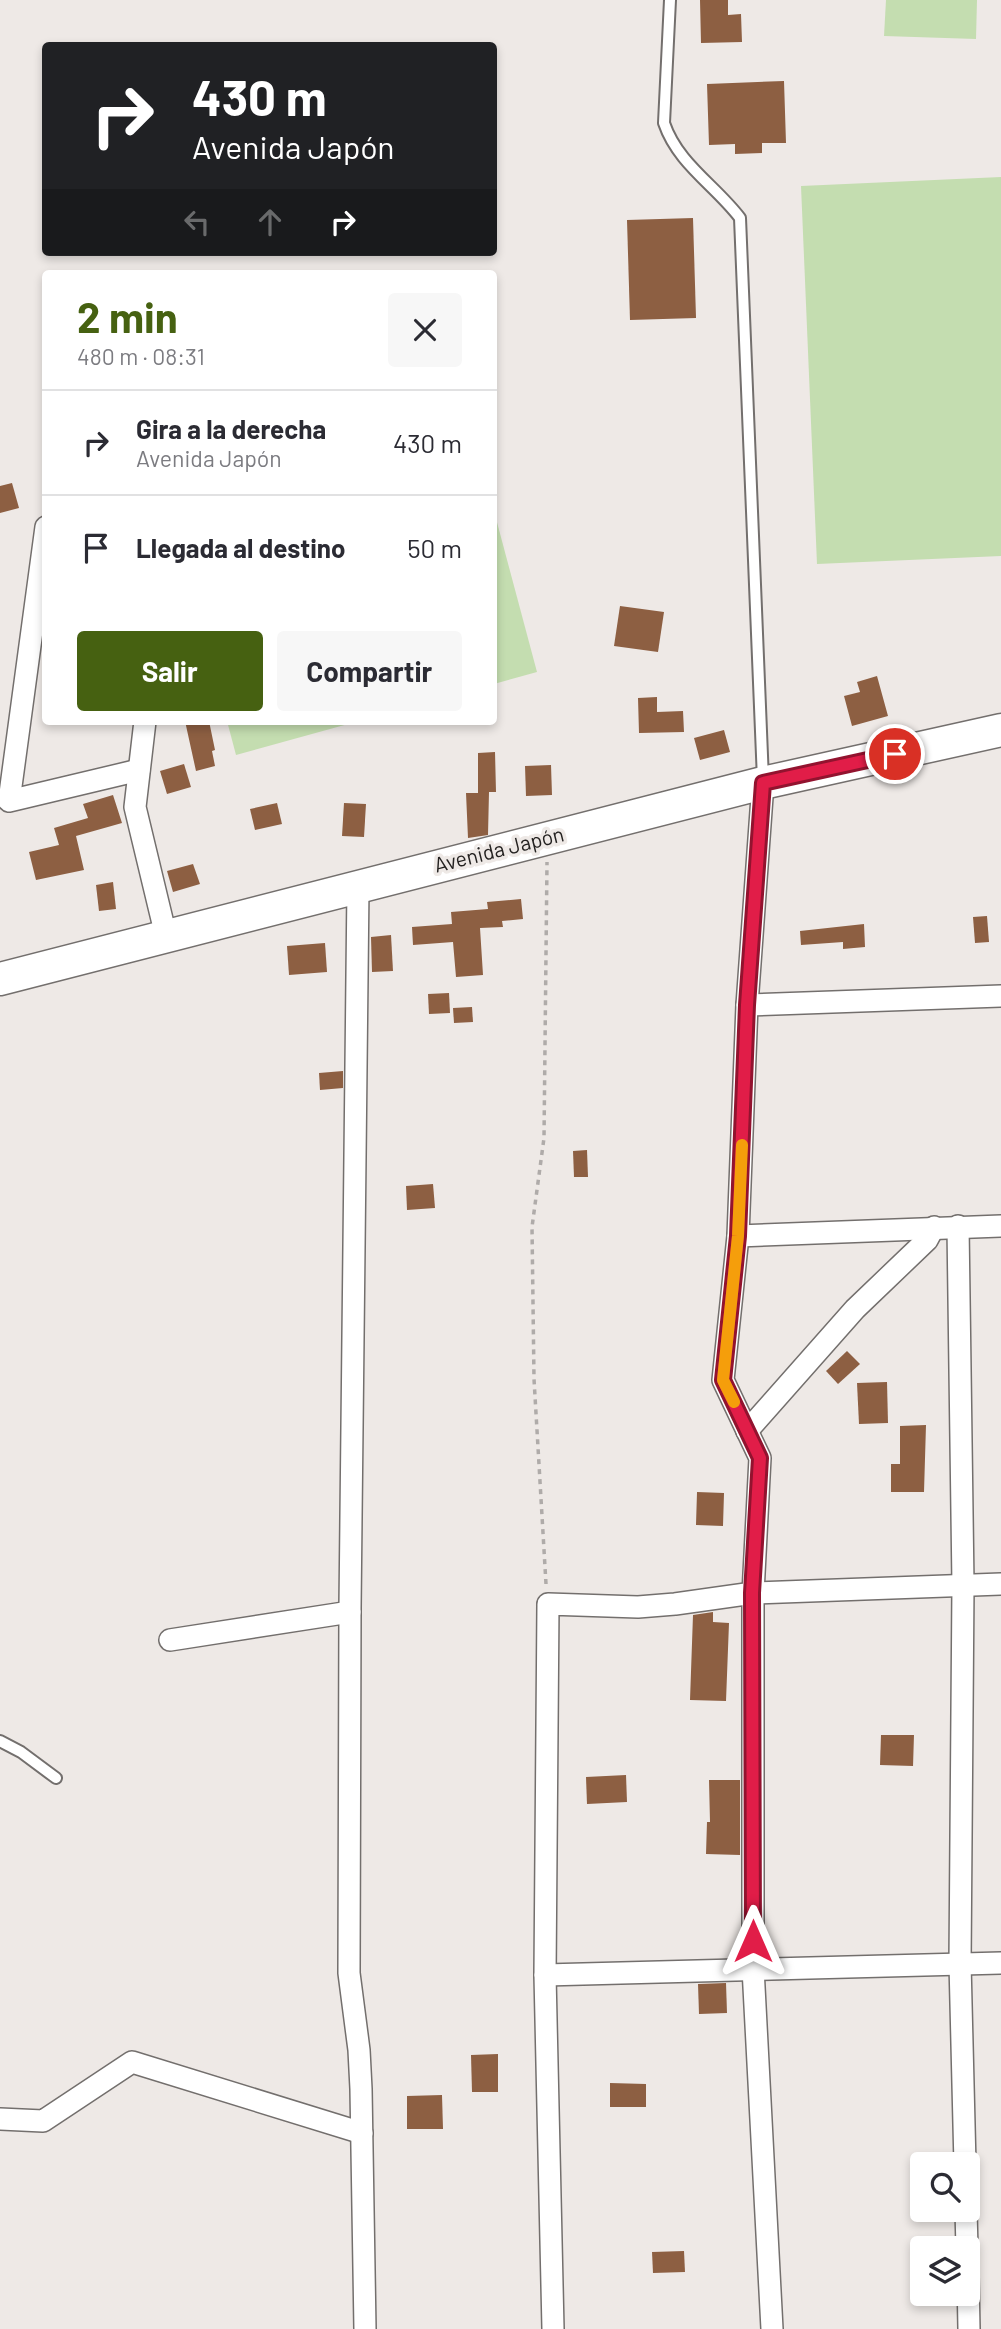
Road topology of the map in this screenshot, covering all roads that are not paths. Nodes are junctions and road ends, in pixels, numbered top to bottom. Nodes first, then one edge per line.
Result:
1 (670, 0) edge
2 (42, 557) edge
3 (145, 725) edge
4 (1001, 730) edge
5 (139, 770) junction
6 (763, 783) junction
7 (358, 886) junction
8 (166, 936) junction
9 (0, 979) edge
10 (1001, 996) edge
11 (747, 1005) junction
12 (958, 1226) junction
13 (1001, 1226) edge
14 (934, 1227) junction
15 (738, 1236) junction
16 (747, 1431) junction
17 (1001, 1584) edge
18 (964, 1585) junction
19 (752, 1593) junction
20 (350, 1612) junction
21 (170, 1640) dead end
22 (0, 1741) edge
23 (56, 1778) dead end
24 (1001, 1963) edge
25 (960, 1964) junction
26 (753, 1968) junction
27 (545, 1975) junction
28 (0, 2119) edge
29 (362, 2133) junction
30 (965, 2152) edge
31 (969, 2306) edge
32 (365, 2329) edge
33 (553, 2329) edge
34 (772, 2329) edge
35 (969, 2329) edge

1 - 6 lane
2 - 5 street
3 - 5 street
4 - 6 street, Avenida Japón
5 - 8 street
6 - 7 street, Avenida Japón
6 - 11 street
7 - 8 street, Avenida Japón
7 - 20 street
8 - 9 street, Avenida Japón
10 - 11 street
11 - 15 street
12 - 13 street
12 - 14 street
12 - 18 street
14 - 15 street
14 - 16 street
15 - 16 street
16 - 19 street
17 - 18 street
18 - 19 street
18 - 25 street
19 - 26 street
19 - 27 street
20 - 21 street
20 - 29 street
22 - 23 lane
24 - 25 street
25 - 26 street
25 - 30 street
26 - 27 street
26 - 34 street
27 - 33 street
28 - 29 street
29 - 32 street
31 - 35 street

